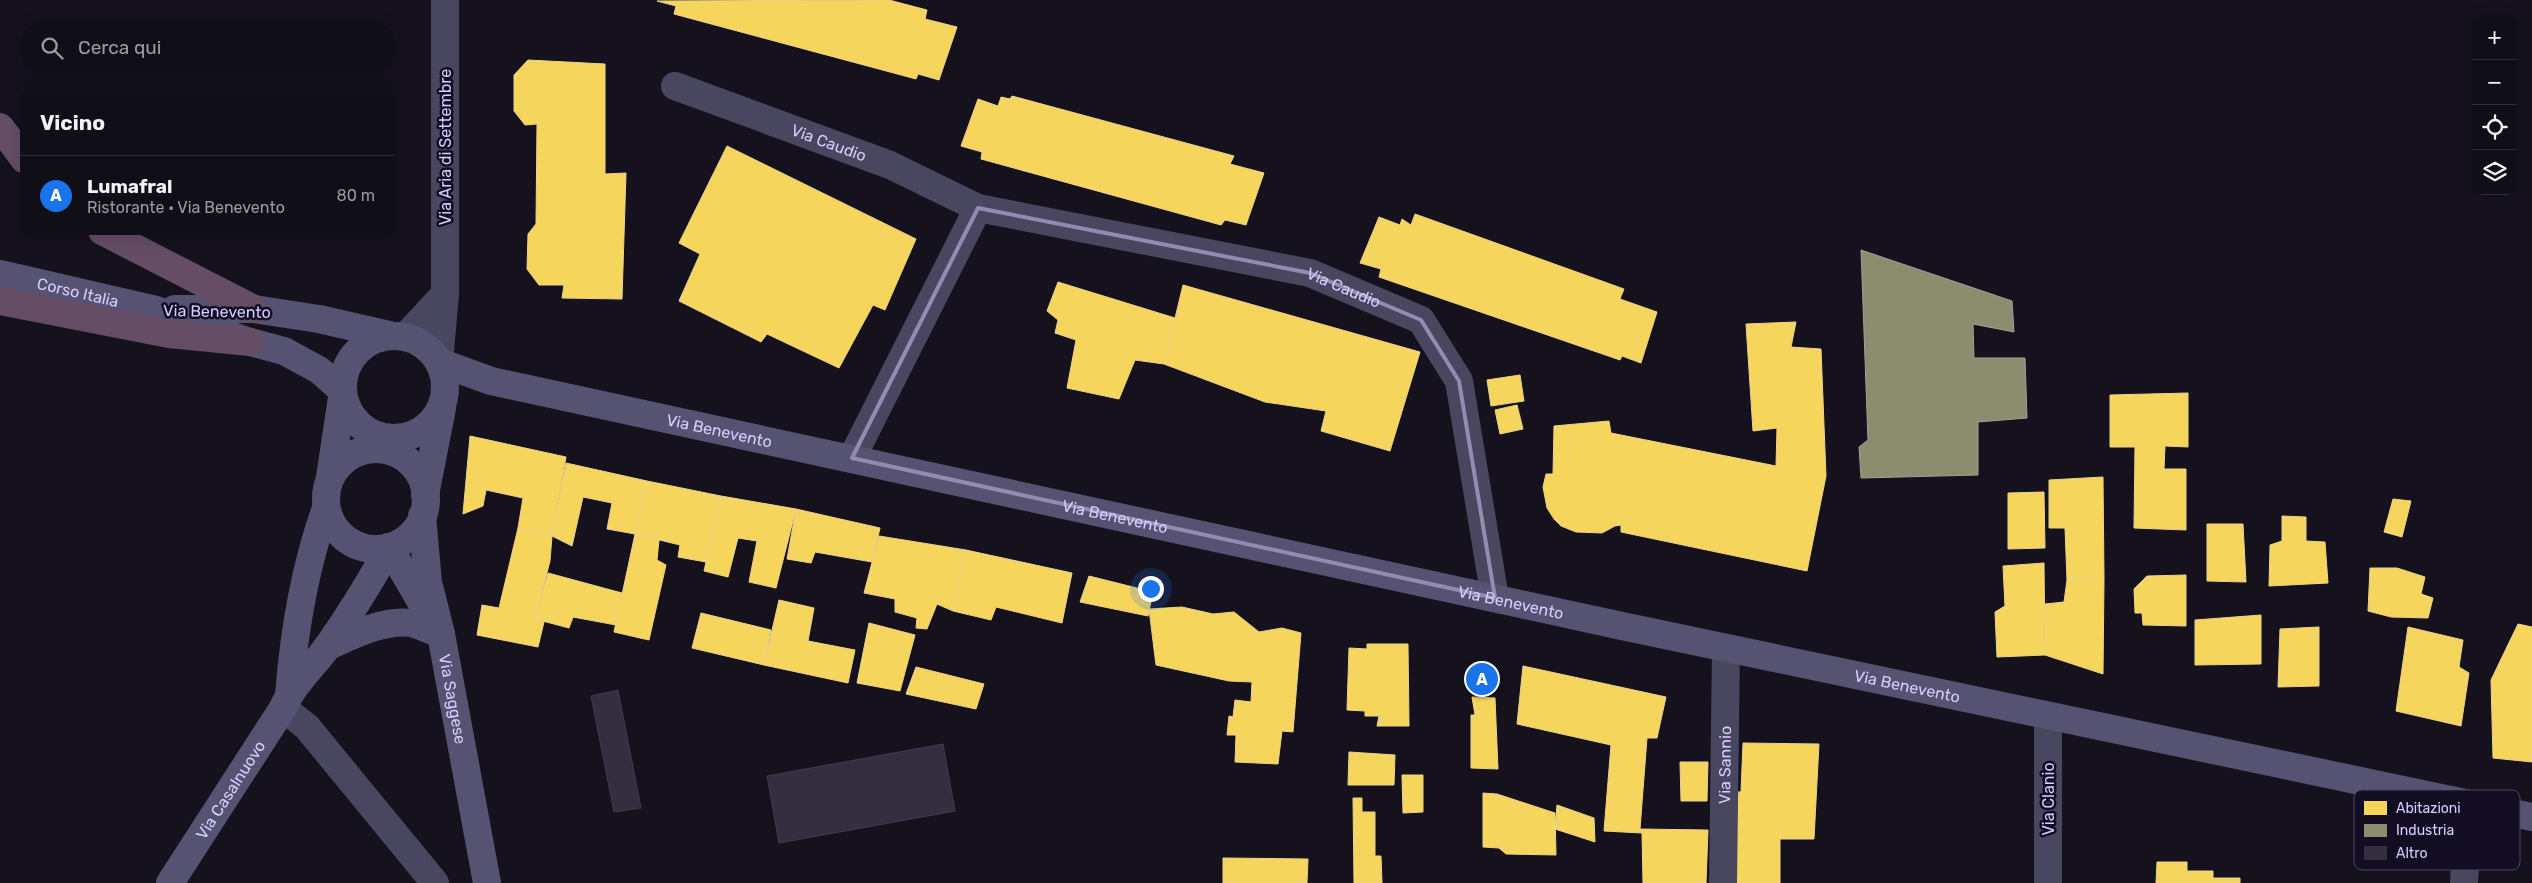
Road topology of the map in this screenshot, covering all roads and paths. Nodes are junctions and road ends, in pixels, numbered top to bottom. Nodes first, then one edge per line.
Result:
1 (445, 0) edge
2 (676, 86) dead end
3 (0, 127) edge
4 (20, 154) edge
5 (978, 208) junction
6 (110, 235) edge
7 (0, 274) edge
8 (445, 294) junction
9 (0, 301) edge
10 (254, 309) junction
11 (156, 310) junction
12 (397, 336) junction
13 (250, 342) junction
14 (439, 362) junction
15 (491, 381) junction
16 (343, 392) junction
17 (443, 402) junction
18 (852, 458) junction
19 (330, 477) junction
20 (424, 505) junction
21 (326, 508) junction
22 (389, 547) junction
23 (1495, 598) junction
24 (441, 634) junction
25 (327, 647) junction
26 (1726, 648) junction
27 (286, 702) junction
28 (2048, 716) junction
29 (2402, 790) edge
30 (2465, 870) edge
31 (170, 883) edge
32 (436, 883) edge
33 (487, 883) edge
34 (1723, 883) edge
35 (2048, 883) edge
36 (2464, 883) edge

1 - 8 street, Via Aria di Settembre
2 - 5 street, Via Caudio
3 - 4 highway
5 - 18 street
5 - 23 street, Via Caudio
6 - 10 highway
7 - 11 main road, Corso Italia
8 - 12 street
8 - 14 street, Via Aria di Settembre
9 - 13 highway
10 - 11 main road, Via Benevento
10 - 12 main road, Via Benevento
11 - 13 main road, Via Benevento
12 - 14 main road
12 - 16 main road
13 - 16 main road, Via Benevento
14 - 15 main road, Via Benevento
14 - 17 main road
15 - 17 main road
15 - 18 main road, Via Benevento
16 - 17 main road
16 - 19 main road
17 - 20 main road
18 - 23 main road, Via Benevento
19 - 20 main road
19 - 21 main road
20 - 22 main road
20 - 24 main road, Via Saggese
21 - 22 main road
21 - 27 main road
22 - 24 main road
22 - 25 main road, Via Casalnuovo
23 - 26 main road, Via Benevento
24 - 25 main road
24 - 33 main road, Via Saggese
25 - 27 main road, Via Casalnuovo
26 - 28 main road, Via Benevento
26 - 34 street, Via Sannio
27 - 31 main road, Via Casalnuovo
27 - 32 street
28 - 29 main road, Via Benevento
28 - 35 street, Via Clanio
30 - 36 street

